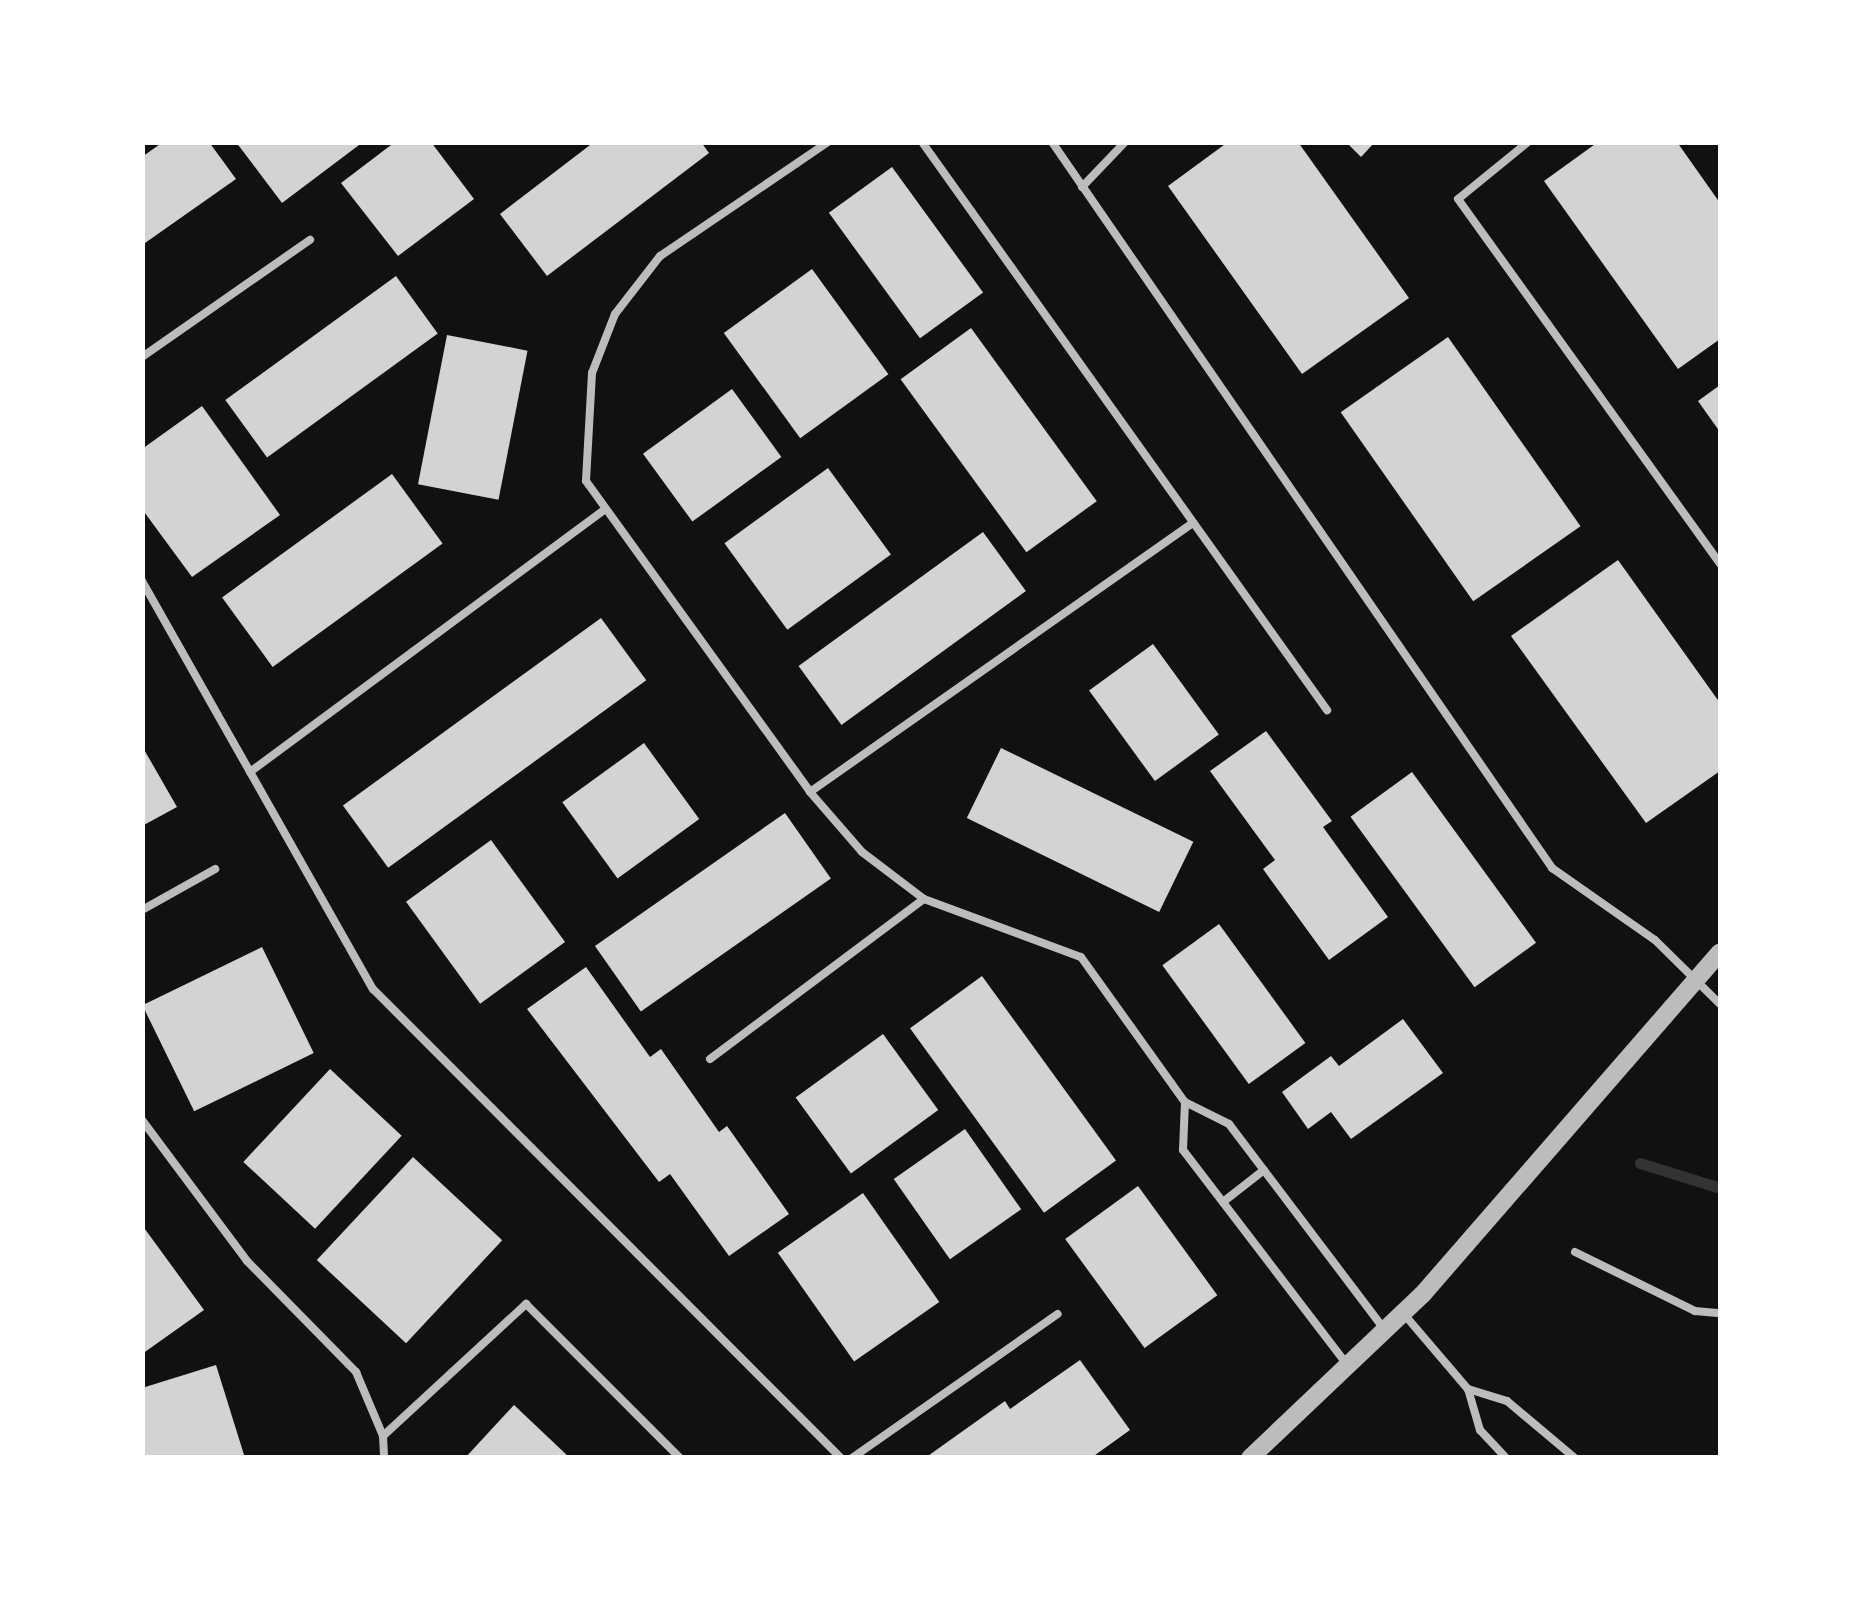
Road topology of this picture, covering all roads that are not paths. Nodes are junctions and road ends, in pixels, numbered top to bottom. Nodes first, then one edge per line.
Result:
1 (828, 142) edge
2 (922, 142) edge
3 (1052, 142) edge
4 (1125, 142) edge
5 (1528, 142) edge
6 (1082, 187) junction
7 (310, 240) dead end
8 (142, 357) edge
9 (604, 510) junction
10 (1193, 523) junction
11 (1720, 564) edge
12 (142, 581) edge
13 (1327, 710) dead end
14 (250, 772) junction
15 (810, 792) junction
16 (215, 869) dead end
17 (924, 900) junction
18 (142, 910) edge
19 (1720, 952) edge
20 (1694, 983) junction
21 (1720, 1004) edge
22 (710, 1058) dead end
23 (1185, 1102) junction
24 (142, 1120) edge
25 (1264, 1170) junction
26 (1223, 1202) junction
27 (1576, 1252) dead end
28 (1403, 1313) junction
29 (1720, 1313) edge
30 (1058, 1314) dead end
31 (1386, 1330) junction
32 (1348, 1366) junction
33 (1468, 1389) junction
34 (383, 1436) junction
35 (384, 1458) edge
36 (680, 1458) edge
37 (841, 1458) edge
38 (852, 1458) edge
39 (1250, 1458) edge
40 (1506, 1458) edge
41 (1575, 1458) edge

1 - 9 lane
2 - 10 lane
3 - 6 lane
4 - 6 lane
5 - 11 lane
6 - 20 lane
7 - 8 lane
9 - 14 lane
9 - 15 lane
10 - 13 lane
10 - 15 lane
12 - 14 lane
14 - 37 lane
15 - 17 lane
16 - 18 lane
17 - 22 lane
17 - 23 lane
19 - 20 street
20 - 21 lane
20 - 28 street
23 - 25 lane
23 - 26 lane
24 - 34 lane
25 - 26 lane
25 - 31 lane
26 - 32 lane
27 - 29 lane
28 - 31 street
28 - 33 lane
30 - 38 lane
31 - 32 street
32 - 39 street
33 - 40 lane
33 - 41 lane
34 - 35 lane
34 - 36 lane

